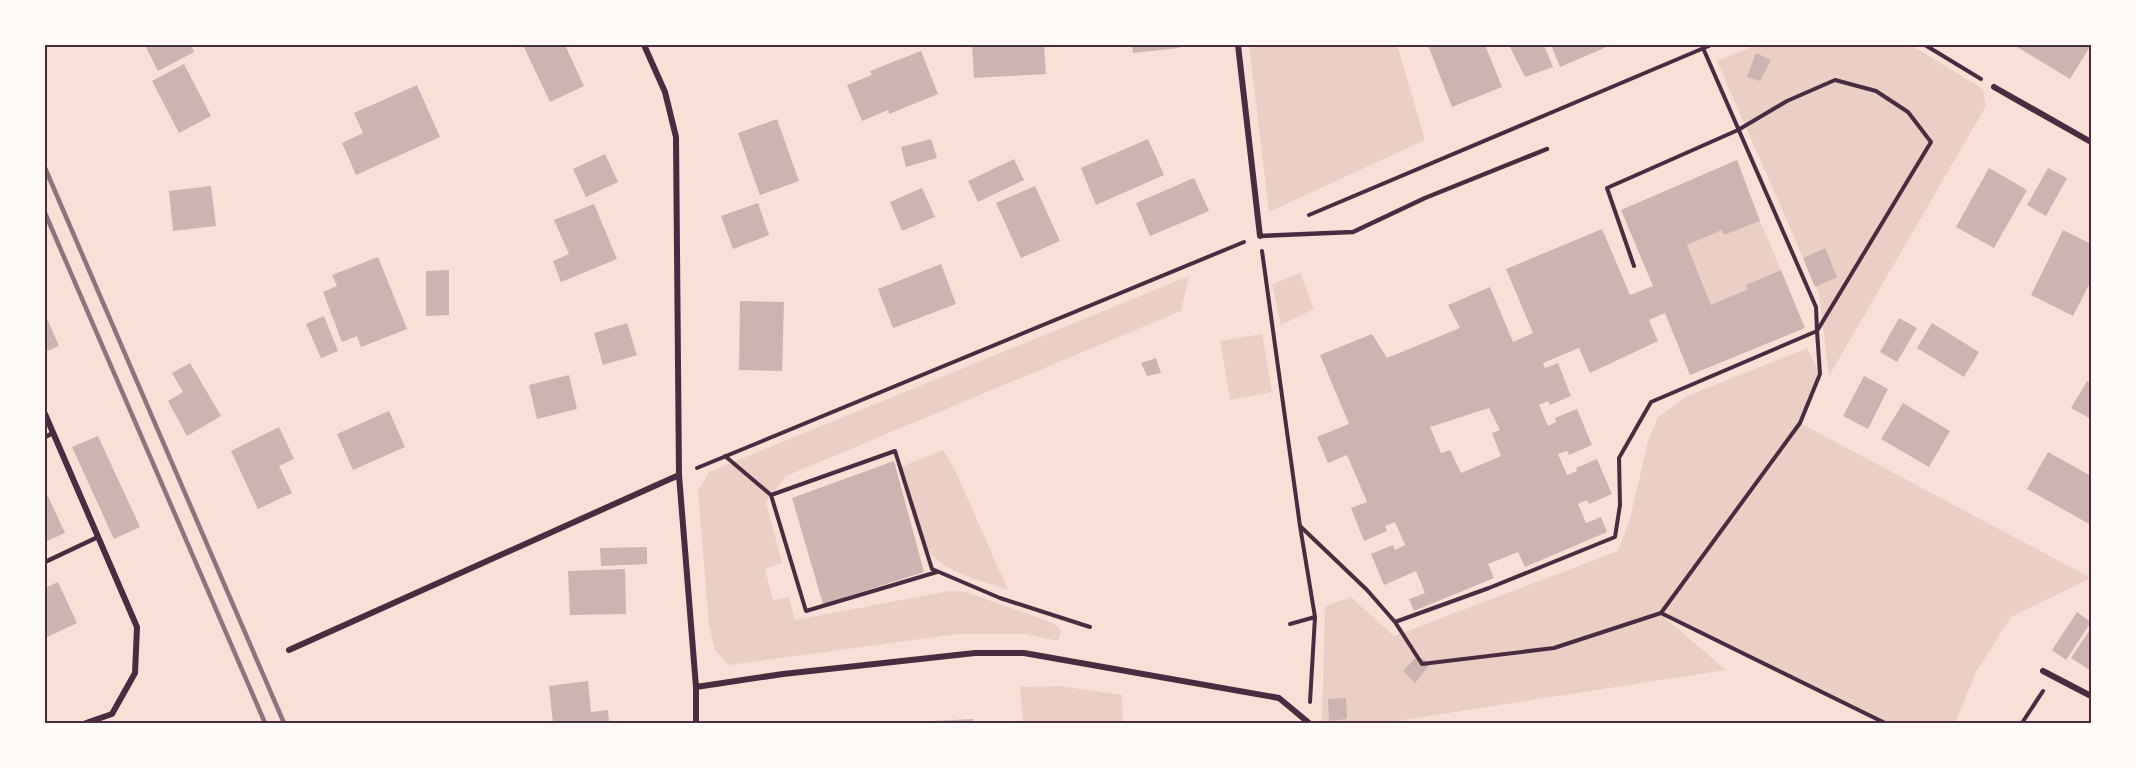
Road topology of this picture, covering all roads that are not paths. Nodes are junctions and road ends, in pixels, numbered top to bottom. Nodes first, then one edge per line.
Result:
1 (644, 45) edge
2 (1238, 45) edge
3 (1994, 87) road end
4 (2091, 142) edge
5 (1547, 149) dead end
6 (1260, 236) joint
7 (45, 414) edge
8 (53, 433) junction
9 (45, 437) edge
10 (679, 475) junction
11 (98, 537) junction
12 (45, 562) edge
13 (289, 650) dead end
14 (2043, 671) dead end
15 (696, 687) junction
16 (2091, 696) edge
17 (1309, 721) edge
18 (86, 723) edge
19 (696, 723) edge

1 - 10 street
2 - 6 street
3 - 4 street
5 - 6 lane
7 - 8 street
8 - 9 lane
8 - 11 street
10 - 13 street
10 - 15 street
11 - 12 lane
11 - 18 street
14 - 16 street
15 - 17 street
15 - 19 street

